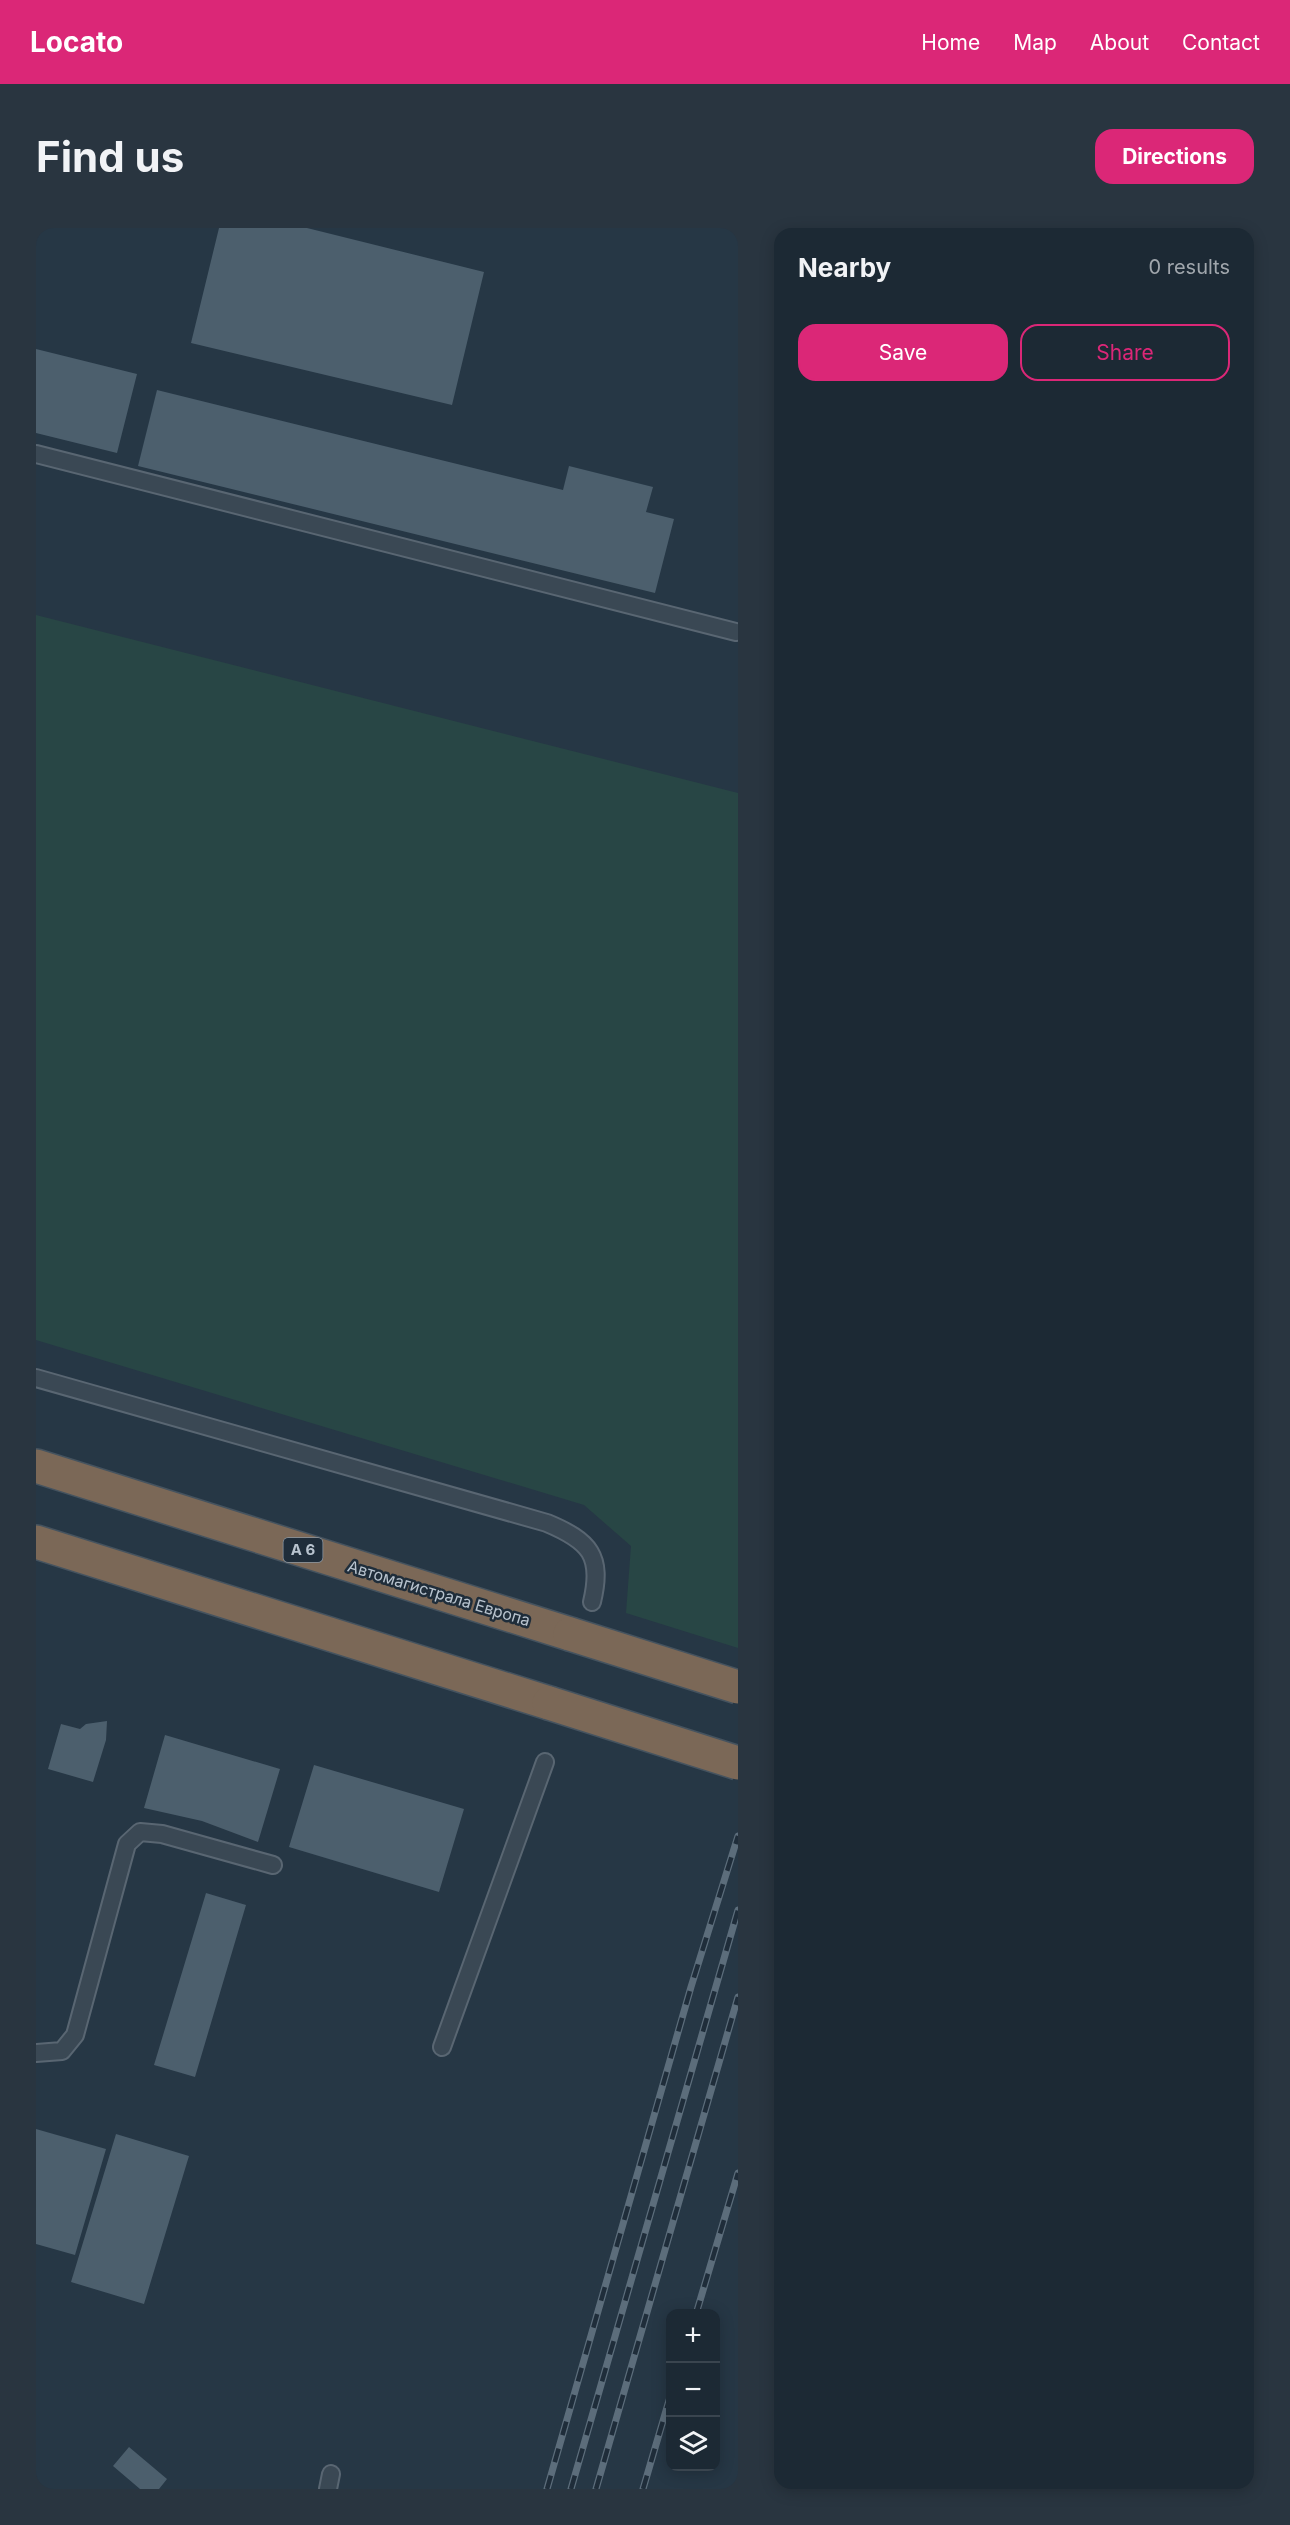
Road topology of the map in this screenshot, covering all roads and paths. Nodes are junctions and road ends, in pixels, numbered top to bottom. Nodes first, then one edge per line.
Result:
1 (36, 454) edge
2 (736, 632) dead end
3 (36, 1378) edge
4 (36, 1466) edge
5 (36, 1542) edge
6 (592, 1602) dead end
7 (738, 1687) edge
8 (545, 1762) dead end
9 (738, 1763) edge
10 (273, 1865) dead end
11 (442, 2047) dead end
12 (36, 2053) edge

1 - 2 lane
3 - 6 lane
4 - 7 highway, Автомагистрала Европа / A 6, bridge
5 - 9 highway, bridge
8 - 11 lane
10 - 12 lane

